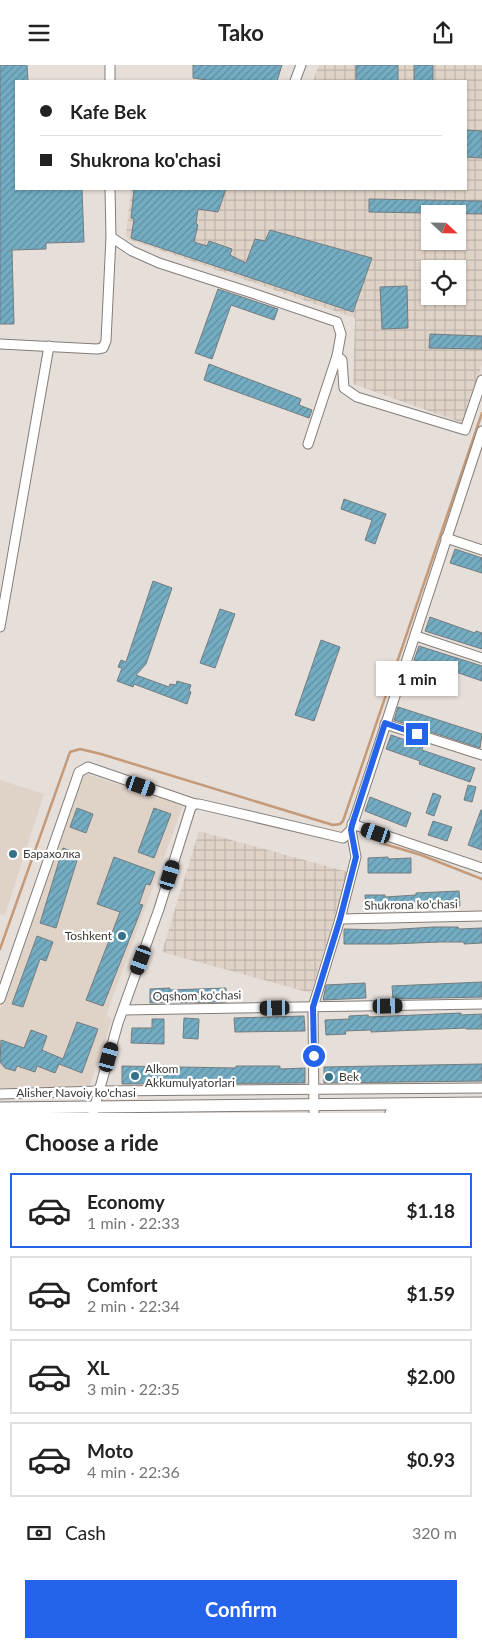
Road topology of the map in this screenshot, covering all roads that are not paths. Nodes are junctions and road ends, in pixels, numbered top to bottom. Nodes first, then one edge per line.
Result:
1 (110, 65) edge
2 (301, 65) edge
3 (110, 80) edge
4 (295, 80) edge
5 (110, 190) edge
6 (111, 237) junction
7 (0, 344) edge
8 (49, 346) junction
9 (337, 355) junction
10 (482, 380) edge
11 (482, 431) edge
12 (308, 443) dead end
13 (446, 538) junction
14 (482, 550) edge
15 (3, 591) edge
16 (0, 627) edge
17 (416, 636) junction
18 (482, 658) edge
19 (385, 723) junction
20 (482, 755) edge
21 (195, 804) junction
22 (351, 827) junction
23 (482, 868) edge
24 (482, 916) edge
25 (340, 919) junction
26 (0, 999) edge
27 (482, 1004) edge
28 (313, 1007) junction
29 (123, 1010) junction
30 (482, 1088) edge
31 (314, 1089) junction
32 (99, 1091) junction
33 (0, 1094) edge
34 (482, 1103) edge
35 (0, 1108) edge
36 (244, 1109) edge
37 (314, 1109) edge
38 (94, 1110) edge
39 (482, 1112) edge
40 (391, 1113) edge

1 - 3 street
2 - 4 street
5 - 6 street
6 - 8 street
6 - 9 street
7 - 8 street
8 - 15 street
9 - 10 street
9 - 12 street
11 - 13 street
13 - 14 street
13 - 17 street
15 - 16 street
17 - 18 street
17 - 19 street
19 - 20 street
19 - 22 street
21 - 22 street
21 - 26 street
21 - 29 street
22 - 23 street
22 - 25 street
24 - 25 street, Shukrona ko'chasi
25 - 28 street
27 - 28 street, Oqshom ko'chasi
28 - 29 street, Oqshom ko'chasi
28 - 31 street
29 - 32 street
30 - 31 street
31 - 32 street
31 - 37 street
32 - 33 street
32 - 38 street
34 - 37 main road, Alisher Navoiy ko'chasi
35 - 38 main road, Alisher Navoiy ko'chasi
36 - 37 main road, Alisher Navoiy ko'chasi
36 - 38 main road, Alisher Navoiy ko'chasi
39 - 40 main road

